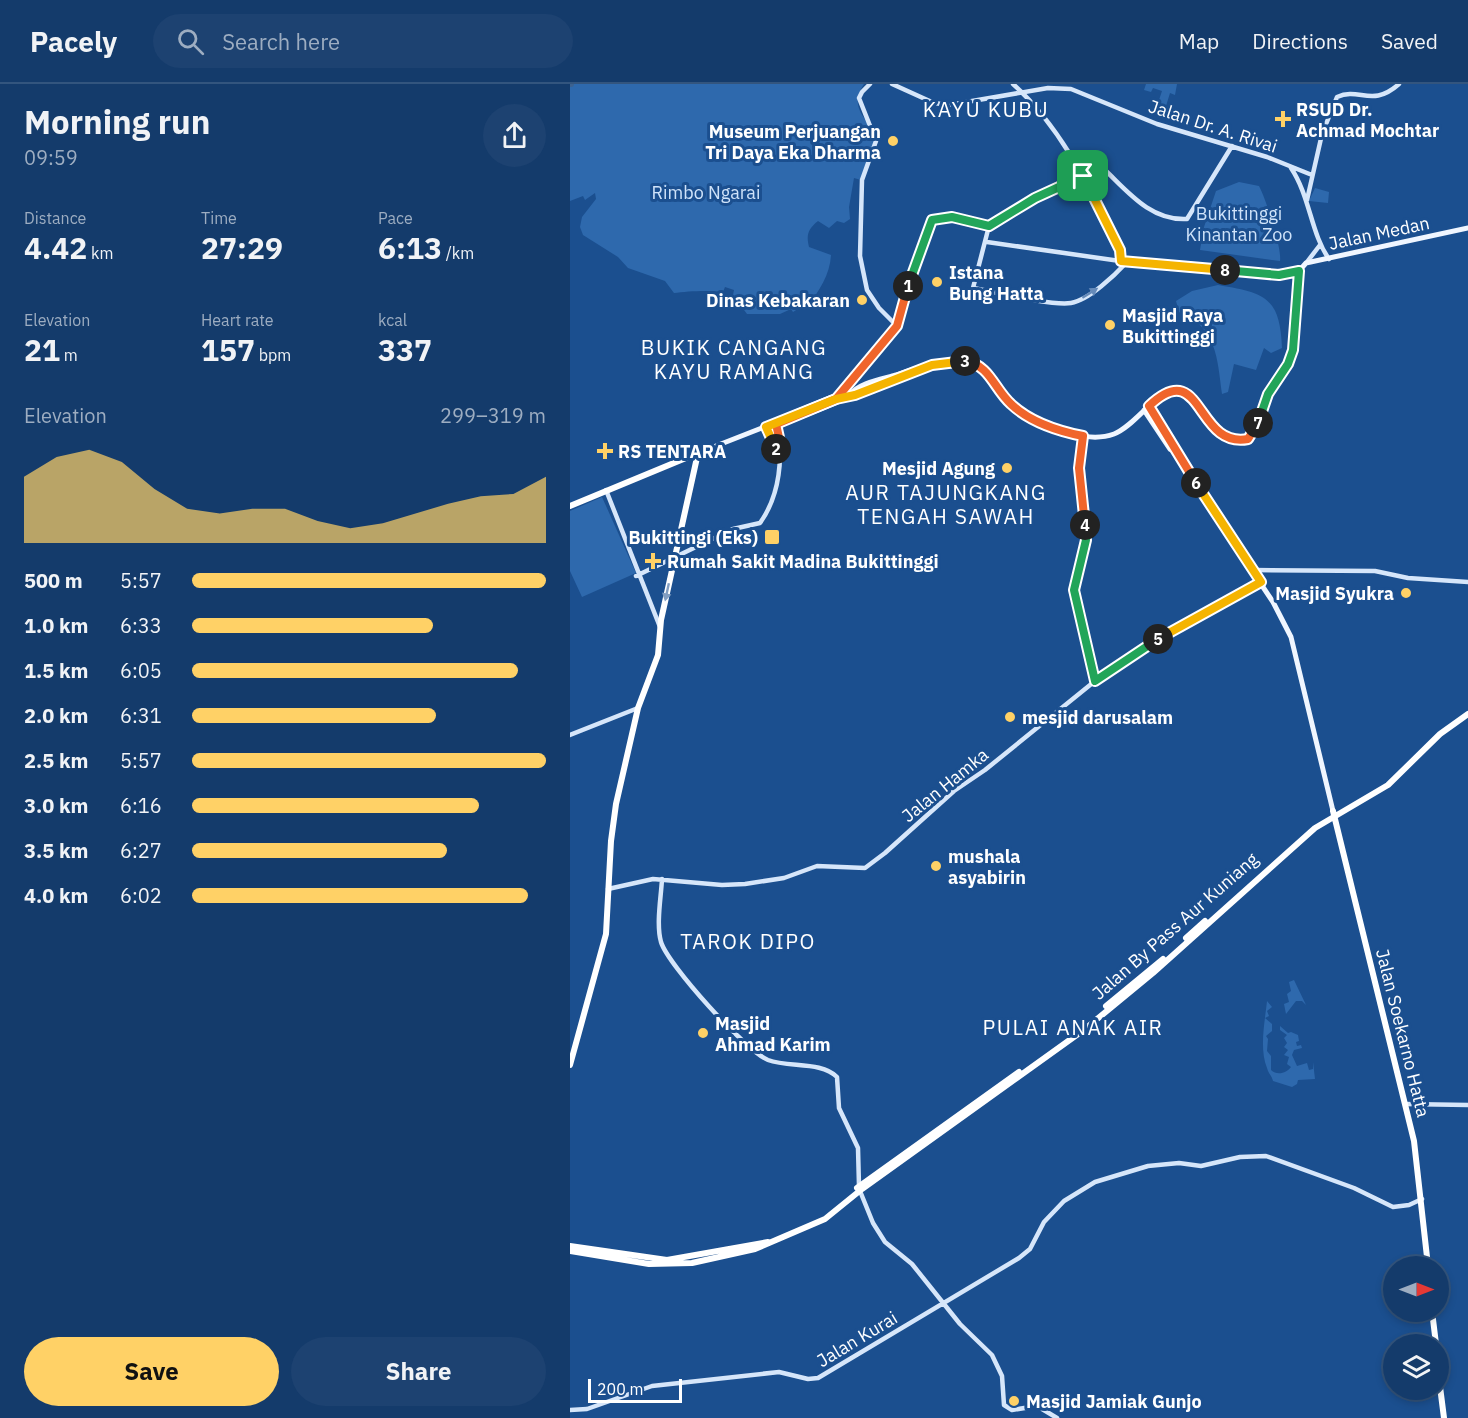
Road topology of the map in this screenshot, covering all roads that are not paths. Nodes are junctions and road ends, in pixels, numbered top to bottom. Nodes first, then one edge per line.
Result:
1 (870, 84) edge
2 (892, 84) edge
3 (1013, 84) edge
4 (1399, 84) edge
5 (1022, 92) junction
6 (1232, 146) junction
7 (1291, 168) junction
8 (1312, 175) junction
9 (1083, 176) junction
10 (1306, 200) junction
11 (989, 226) junction
12 (1468, 228) edge
13 (987, 242) junction
14 (1320, 245) junction
15 (1329, 259) junction
16 (1124, 261) junction
17 (1306, 263) junction
18 (1299, 271) junction
19 (901, 317) junction
20 (889, 319) junction
21 (897, 326) junction
22 (893, 333) junction
23 (836, 399) junction
24 (1147, 408) junction
25 (776, 424) junction
26 (766, 427) junction
27 (1083, 436) junction
28 (779, 452) junction
29 (698, 453) junction
30 (606, 490) junction
31 (570, 506) edge
32 (675, 558) junction
33 (1253, 570) junction
34 (637, 575) junction
35 (1261, 582) junction
36 (1468, 582) edge
37 (660, 627) junction
38 (1095, 681) junction
39 (638, 708) junction
40 (1468, 714) edge
41 (570, 735) edge
42 (1333, 813) junction
43 (662, 879) junction
44 (608, 889) junction
45 (570, 1065) edge
46 (1405, 1104) junction
47 (1468, 1105) edge
48 (859, 1188) junction
49 (1422, 1199) junction
50 (769, 1244) junction
51 (570, 1250) edge
52 (1427, 1256) edge
53 (944, 1304) junction
54 (1442, 1400) edge
55 (570, 1410) edge
56 (1057, 1418) edge
57 (1444, 1418) edge

1 - 20 street
2 - 5 street, Jalan Dr. A. Rivai
3 - 5 street
4 - 8 street
5 - 6 street, Jalan Dr. A. Rivai
5 - 9 street
6 - 7 street, Jalan Dr. A. Rivai
6 - 9 street
7 - 8 street, Jalan Dr. A. Rivai
7 - 10 street
8 - 10 street
9 - 11 street
9 - 16 street
10 - 14 street
11 - 13 street
11 - 19 street
12 - 15 main road, Jalan Medan
13 - 16 street
13 -> 16 street
14 - 15 street
14 - 17 street
15 - 17 main road, Jalan Medan
16 - 18 street
17 - 18 main road, Jalan Medan
18 - 24 main road
19 - 20 street
19 - 21 street
20 - 21 street
20 - 22 street
21 - 22 street
22 - 23 street
23 - 25 main road
23 - 27 main road
24 - 27 main road
24 - 33 main road
25 - 26 main road
25 - 28 street
26 - 28 street
26 - 29 main road
27 - 38 street
28 - 32 street
29 - 30 highway
29 - 32 highway
30 - 31 highway
30 - 34 street
32 - 34 street
32 -> 37 highway
33 - 35 main road
33 - 36 street
34 - 37 street
35 - 38 street, Jalan Hamka
35 - 42 main road
37 - 39 highway
38 - 43 street, Jalan Hamka
39 - 41 street
39 - 44 highway
40 - 42 highway, Jalan By Pass Aur Kuniang
42 - 46 highway, Jalan Soekarno Hatta
42 - 48 highway, Jalan By Pass Aur Kuniang
43 - 44 street, Jalan Hamka
43 - 48 street
44 - 45 highway
46 - 47 street
46 - 49 highway, Jalan Soekarno Hatta
48 - 50 highway, Jalan By Pass Aur Kuniang
48 - 53 street
49 - 52 highway, Jalan Soekarno Hatta
49 - 53 street, Jalan Kurai
50 - 51 highway, Jalan By Pass Aur Kuniang
50 - 51 highway, Jalan By Pass Aur Kuniang
53 - 55 street, Jalan Kurai
53 - 56 street
54 - 57 highway

